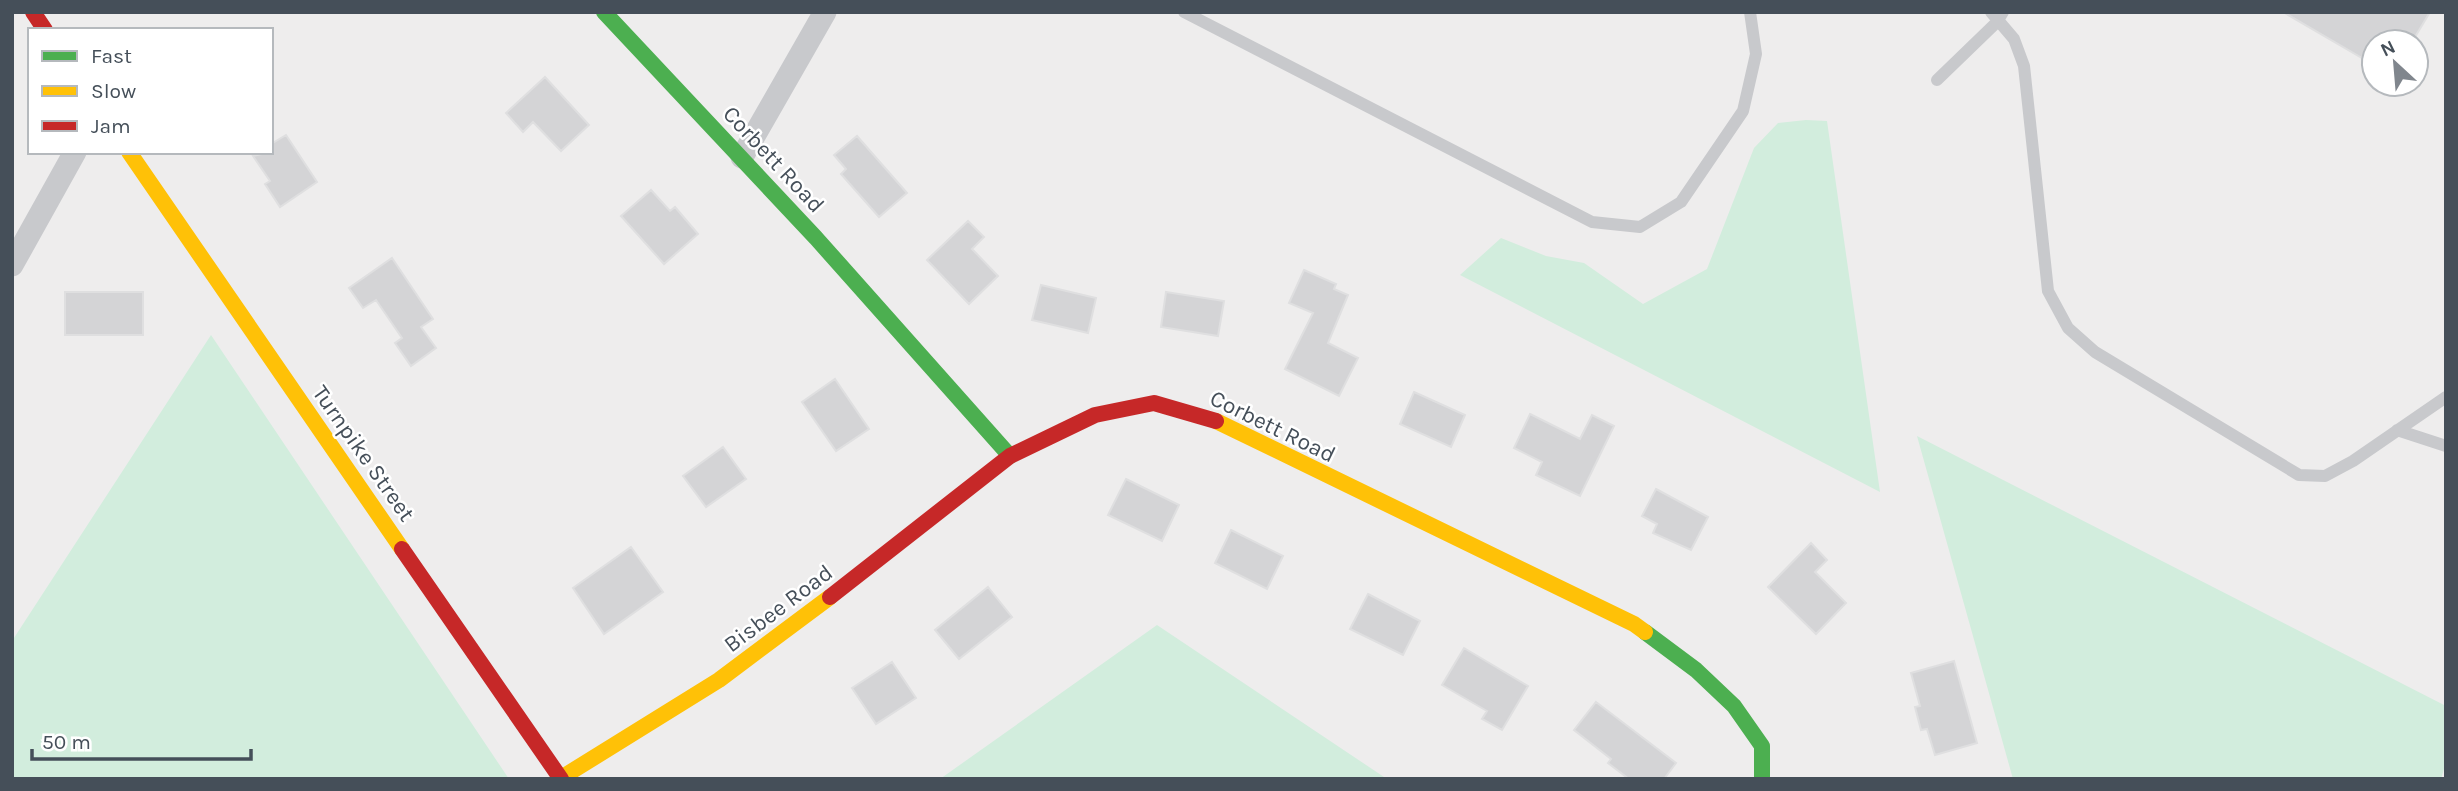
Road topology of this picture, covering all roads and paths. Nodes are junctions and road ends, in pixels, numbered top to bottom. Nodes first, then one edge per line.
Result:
1 (33, 12) edge
2 (604, 12) edge
3 (825, 12) edge
4 (1184, 12) edge
5 (1750, 12) edge
6 (1997, 16) edge
7 (44, 28) edge
8 (1937, 80) dead end
9 (74, 154) edge
10 (130, 154) edge
11 (742, 157) junction
12 (12, 265) edge
13 (2446, 397) edge
14 (2397, 430) junction
15 (2446, 446) edge
16 (1010, 456) junction
17 (561, 779) edge
18 (1762, 779) edge

1 - 7 street
2 - 11 street, Corbett Road
3 - 11 street
4 - 5 lane
6 - 8 lane
6 - 14 lane
9 - 12 street
10 - 17 street, Turnpike Street
11 - 16 street, Corbett Road
13 - 14 lane
14 - 15 lane
16 - 17 street, Bisbee Road
16 - 18 street, Corbett Road

